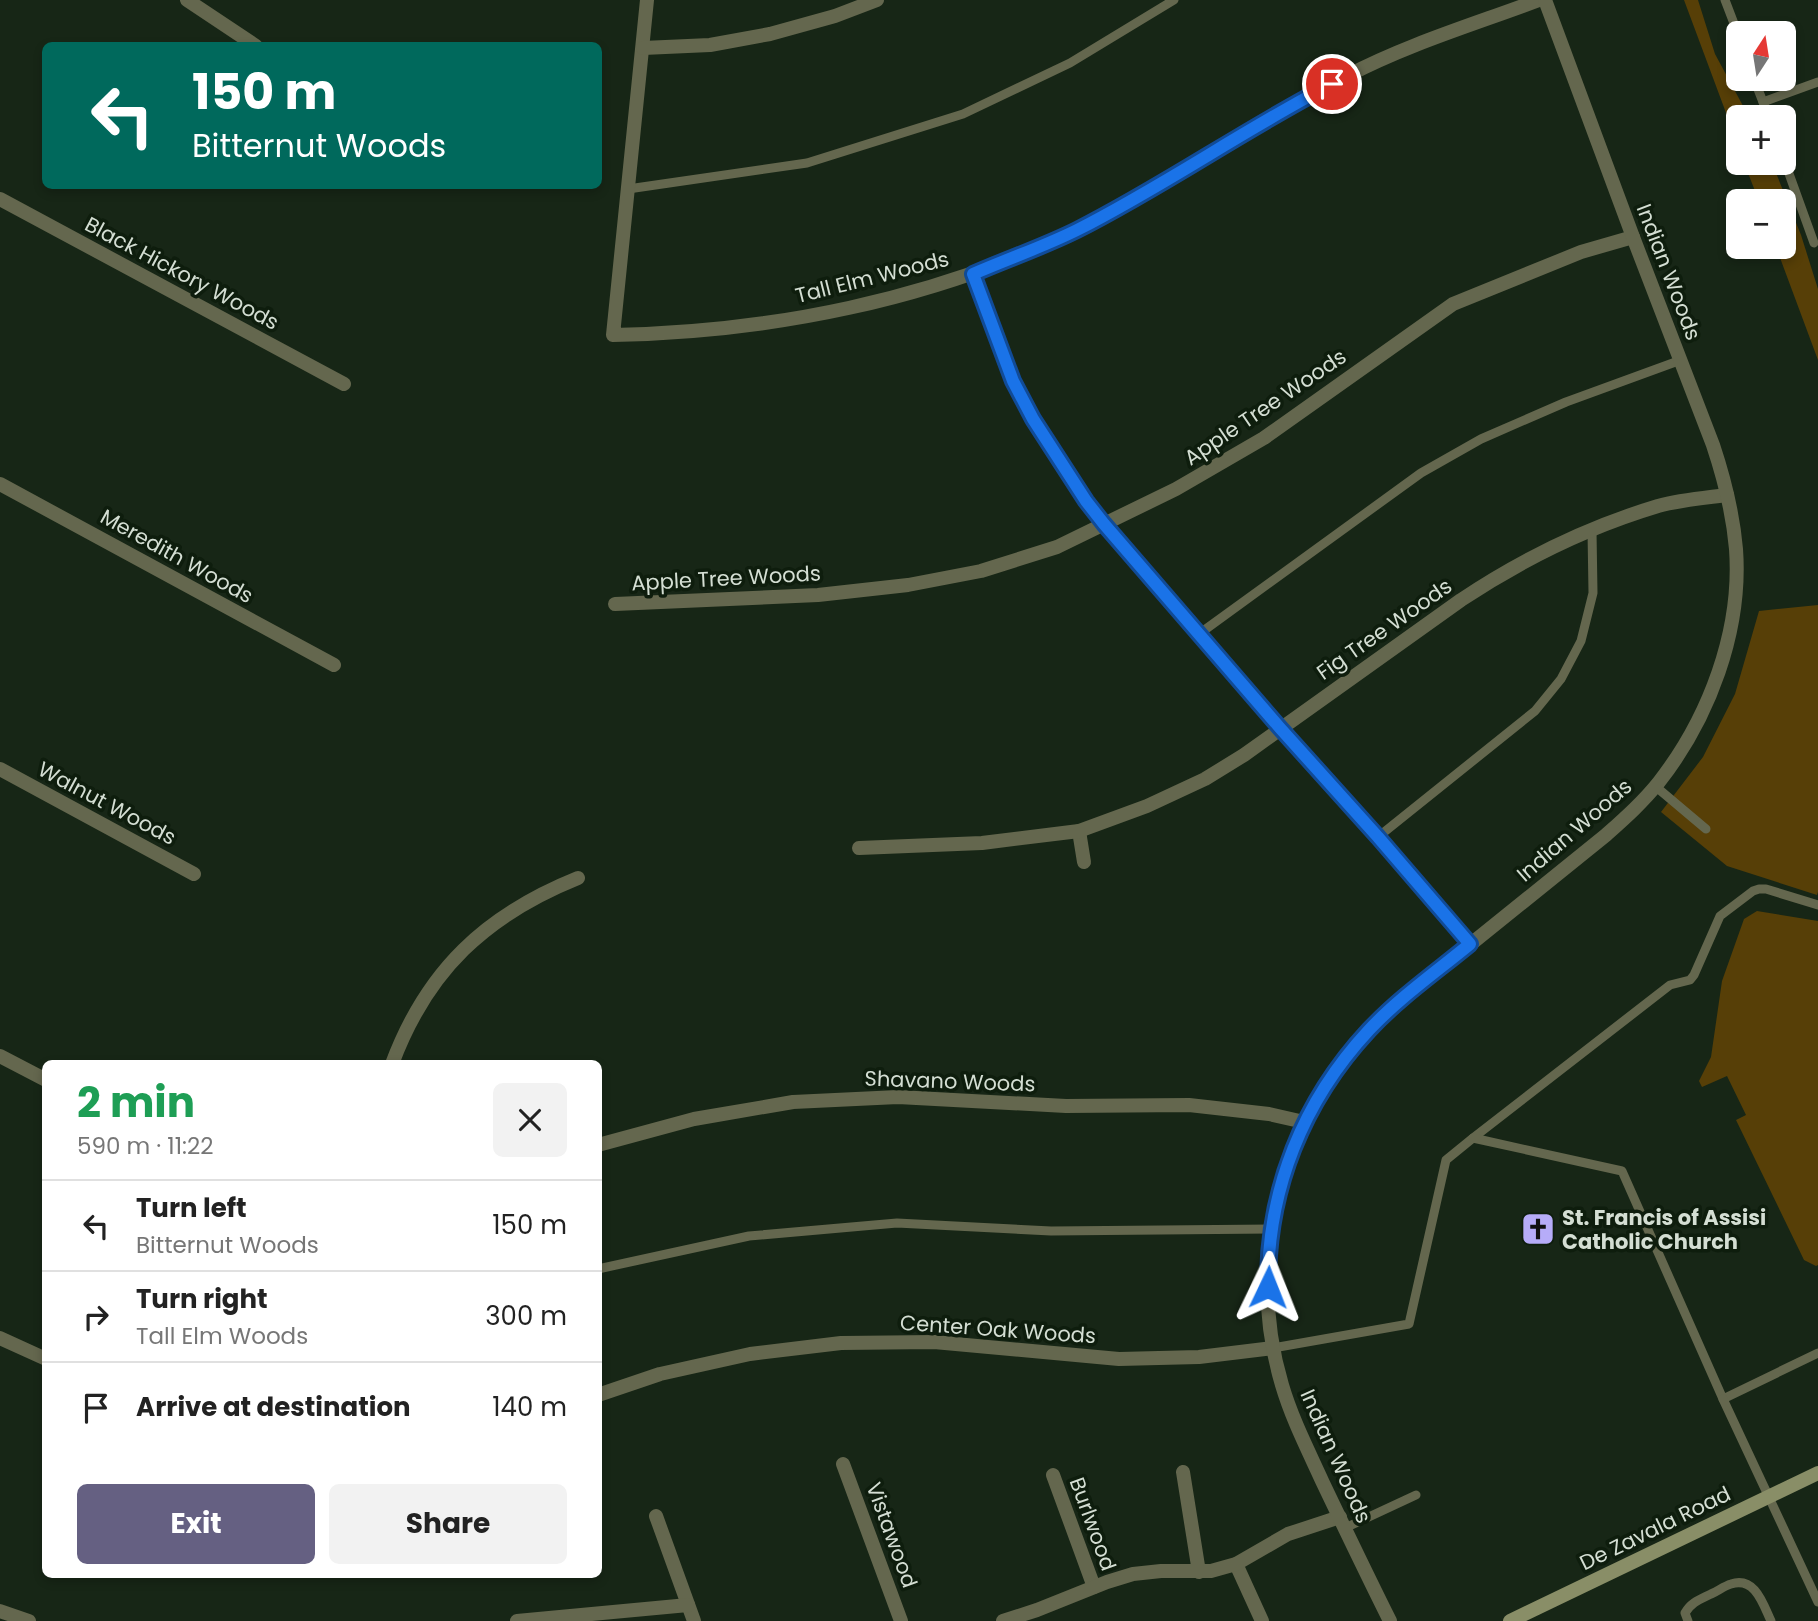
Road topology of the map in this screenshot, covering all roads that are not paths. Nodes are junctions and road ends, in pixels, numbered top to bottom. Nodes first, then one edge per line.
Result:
1 (187, 0) edge
2 (647, 0) edge
3 (877, 0) edge
4 (1174, 0) edge
5 (1539, 0) edge
6 (1545, 0) edge
7 (1725, 0) edge
8 (1733, 21) edge
9 (250, 42) edge
10 (643, 48) junction
11 (1818, 82) edge
12 (1758, 91) edge
13 (1763, 103) joint
14 (1789, 175) edge
15 (628, 188) junction
16 (0, 199) edge
17 (1633, 237) junction
18 (1814, 243) dead end
19 (973, 274) junction
20 (1681, 360) junction
21 (344, 384) dead end
22 (0, 484) edge
23 (1727, 495) junction
24 (1104, 524) junction
25 (1592, 531) junction
26 (615, 604) dead end
27 (1199, 634) junction
28 (334, 665) dead end
29 (1280, 728) junction
30 (0, 769) edge
31 (1656, 786) junction
32 (1706, 829) dead end
33 (1079, 831) junction
34 (1378, 837) junction
35 (859, 848) dead end
36 (1084, 862) dead end
37 (194, 874) dead end
38 (578, 878) dead end
39 (1818, 905) edge
40 (1470, 944) junction
41 (0, 1056) edge
42 (394, 1060) edge
43 (42, 1078) edge
44 (1304, 1122) junction
45 (1473, 1138) junction
46 (602, 1144) edge
47 (1271, 1228) junction
48 (602, 1268) edge
49 (0, 1338) edge
50 (1273, 1348) junction
51 (1818, 1353) edge
52 (42, 1357) edge
53 (602, 1394) edge
54 (1723, 1399) junction
55 (843, 1464) dead end
56 (1183, 1472) dead end
57 (1818, 1473) edge
58 (1053, 1475) dead end
59 (1416, 1495) dead end
60 (1768, 1497) junction
61 (656, 1516) dead end
62 (1342, 1522) junction
63 (1236, 1564) junction
64 (1199, 1572) junction
65 (1094, 1587) junction
66 (1818, 1602) edge
67 (688, 1605) junction
68 (0, 1611) edge
69 (1040, 1615) edge
70 (29, 1621) edge
71 (517, 1621) edge
72 (694, 1621) edge
73 (901, 1621) edge
74 (1003, 1621) edge
75 (1262, 1621) edge
76 (1390, 1621) edge
77 (1510, 1621) edge
78 (1688, 1621) edge
79 (1771, 1621) edge

1 - 9 street
2 - 10 street
3 - 10 street
4 - 15 lane
5 - 19 street, Tall Elm Woods
6 - 17 street, Indian Woods
7 - 8 lane
10 - 15 street
11 - 13 lane
12 - 13 lane
14 - 18 lane
15 - 19 street, Tall Elm Woods
16 - 21 street, Black Hickory Woods
17 - 20 street, Indian Woods
17 - 24 street, Apple Tree Woods
19 - 24 street
20 - 23 street, Indian Woods
20 - 27 lane
22 - 28 street, Meredith Woods
23 - 25 street, Fig Tree Woods
23 - 31 street, Indian Woods
24 - 26 street, Apple Tree Woods
24 - 27 street
25 - 29 street, Fig Tree Woods
25 - 34 lane
27 - 29 street
29 - 33 street, Fig Tree Woods
29 - 34 street
30 - 37 street, Walnut Woods
31 - 32 lane
31 - 40 street, Indian Woods
33 - 35 street, Fig Tree Woods
33 - 36 street
34 - 40 street
38 - 42 street
39 - 45 lane
40 - 44 street, Indian Woods
41 - 43 street
44 - 46 street, Shavano Woods
44 - 47 street, Indian Woods
45 - 50 lane
45 - 54 lane
47 - 48 lane
47 - 50 street, Indian Woods
49 - 52 street
50 - 53 street, Center Oak Woods
50 - 62 street, Indian Woods
51 - 54 lane
54 - 60 lane
55 - 73 street, Vistawood
56 - 64 street
57 - 60 main road, De Zavala Road
58 - 65 street, Burlwood
59 - 62 lane
60 - 66 lane
60 - 77 main road, De Zavala Road
61 - 67 street
62 - 63 street
62 - 76 street, Indian Woods
63 - 64 street
63 - 75 street
64 - 65 street
65 - 69 street
67 - 71 street
67 - 72 street
68 - 70 street
69 - 74 street
78 - 79 lane

